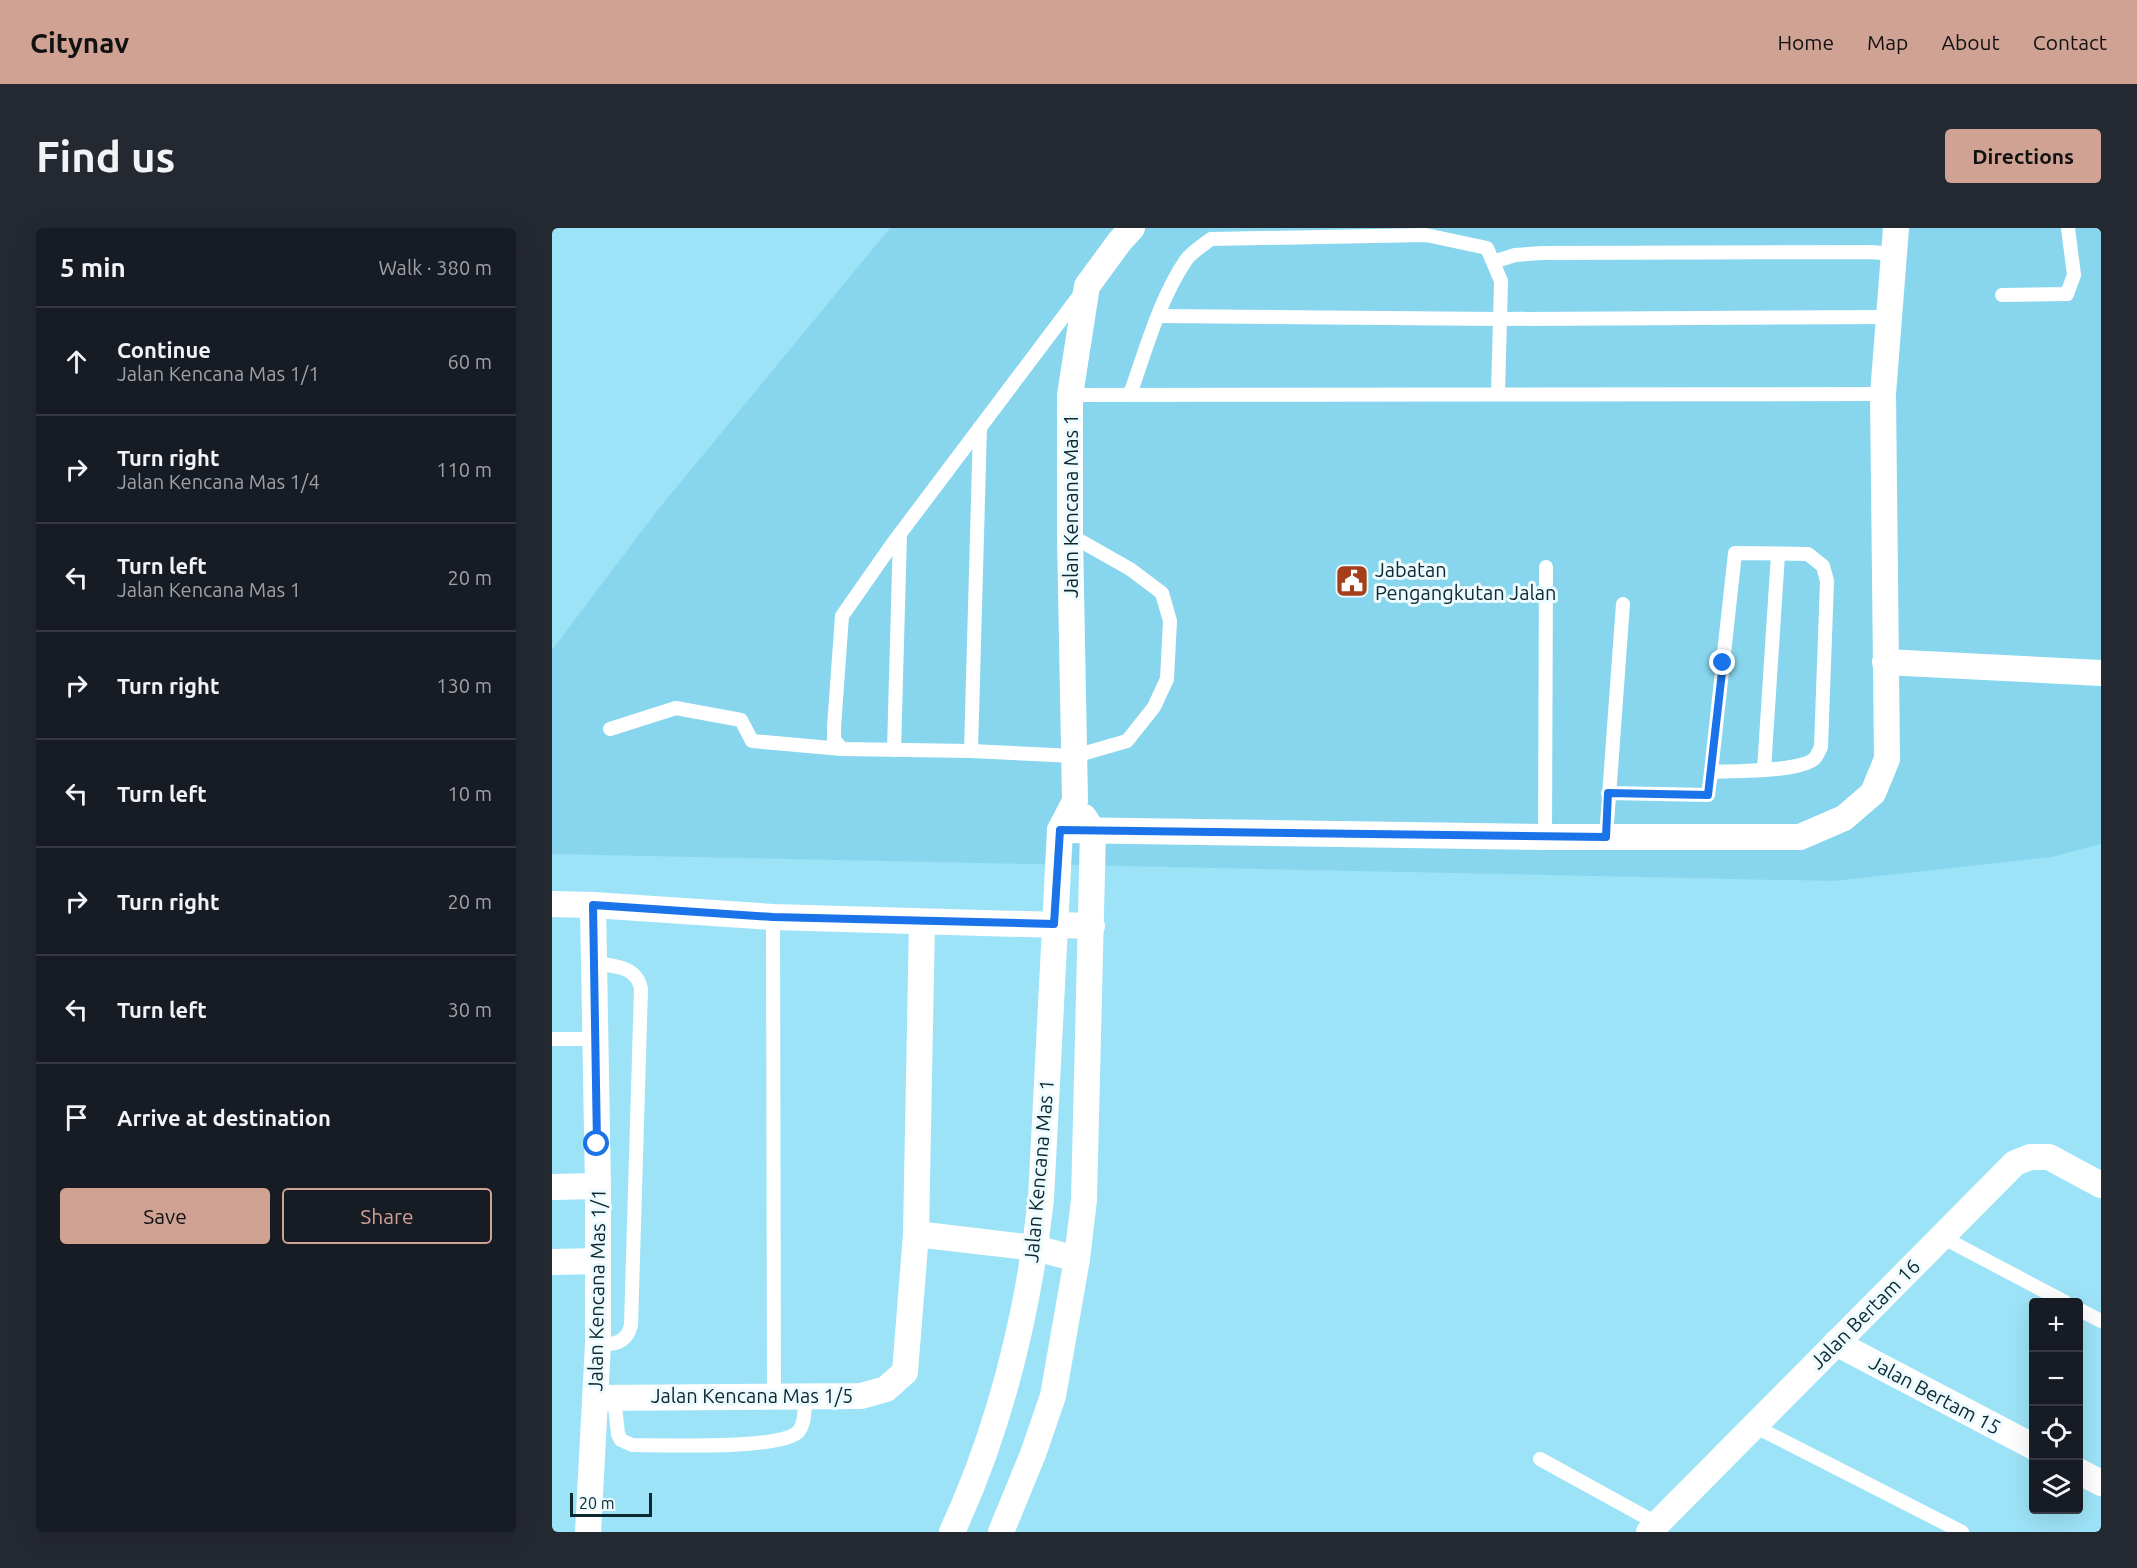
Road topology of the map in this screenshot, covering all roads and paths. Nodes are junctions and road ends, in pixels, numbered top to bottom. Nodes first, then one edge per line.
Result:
1 (1132, 228) edge
2 (1896, 228) edge
3 (2068, 228) edge
4 (1893, 254) junction
5 (1493, 262) junction
6 (1087, 286) junction
7 (2002, 295) dead end
8 (1158, 316) junction
9 (1889, 316) junction
10 (1500, 319) junction
11 (1130, 394) junction
12 (1498, 394) junction
13 (1883, 394) junction
14 (1070, 395) junction
15 (980, 427) junction
16 (900, 534) junction
17 (1070, 535) junction
18 (1778, 554) junction
19 (1546, 567) dead end
20 (1623, 604) dead end
21 (1886, 662) junction
22 (2101, 673) edge
23 (610, 729) dead end
24 (842, 749) junction
25 (894, 750) junction
26 (971, 751) junction
27 (1075, 756) junction
28 (1764, 770) junction
29 (1711, 772) junction
30 (1608, 793) junction
31 (1075, 801) junction
32 (1060, 830) junction
33 (1093, 831) junction
34 (1545, 837) junction
35 (1606, 837) junction
36 (552, 904) edge
37 (593, 905) junction
38 (773, 917) junction
39 (922, 922) junction
40 (1054, 924) junction
41 (1092, 926) junction
42 (594, 963) junction
43 (552, 1039) edge
44 (595, 1039) junction
45 (2101, 1185) edge
46 (598, 1186) junction
47 (552, 1187) edge
48 (916, 1233) junction
49 (1942, 1237) junction
50 (1035, 1248) junction
51 (1077, 1259) junction
52 (597, 1261) junction
53 (552, 1262) edge
54 (2058, 1298) edge
55 (2083, 1312) edge
56 (2101, 1321) edge
57 (1836, 1343) junction
58 (598, 1344) junction
59 (774, 1396) junction
60 (805, 1396) junction
61 (605, 1398) junction
62 (1754, 1426) junction
63 (2029, 1444) edge
64 (1540, 1459) dead end
65 (2083, 1473) edge
66 (2101, 1483) edge
67 (1660, 1529) edge
68 (588, 1532) edge
69 (952, 1532) edge
70 (1001, 1532) edge
71 (1962, 1532) edge

1 - 6 street, Jalan Kencana Mas 1
2 - 4 street
3 - 7 lane
4 - 5 lane
4 - 9 street
5 - 8 lane
5 - 10 lane
6 - 14 street, Jalan Kencana Mas 1
6 - 15 lane
8 - 10 lane
8 - 11 lane
9 - 10 lane
9 - 13 street
10 - 12 lane
11 - 12 lane
11 - 14 lane
12 - 13 lane
13 - 21 street
14 - 17 street, Jalan Kencana Mas 1
15 - 16 lane
15 - 26 lane
16 - 24 lane
16 - 25 lane
17 - 27 street, Jalan Kencana Mas 1
17 - 27 lane
18 - 28 lane
18 - 28 lane
18 - 29 lane
19 - 34 lane
20 - 30 lane
21 - 22 street
21 - 35 street
23 - 24 lane
24 - 25 lane
25 - 26 lane
26 - 27 lane
27 - 31 street, Jalan Kencana Mas 1
28 - 29 lane
29 - 30 lane
30 - 35 lane
31 - 32 street, Jalan Kencana Mas 1
31 - 33 street
32 - 33 street
32 - 40 street, Jalan Kencana Mas 1
33 - 34 street
33 - 41 street, Jalan Kencana Mas 1
34 - 35 street
36 - 37 street
37 - 38 street
37 - 42 street, Jalan Kencana Mas 1/1
38 - 39 street
38 - 59 lane
39 - 40 street
39 - 48 street, Jalan Kencana Mas 1/5
40 - 41 street
40 - 50 street, Jalan Kencana Mas 1
41 - 51 street, Jalan Kencana Mas 1
42 - 44 street, Jalan Kencana Mas 1/1
42 - 58 lane
43 - 44 lane
44 - 46 street, Jalan Kencana Mas 1/1
45 - 49 street, Jalan Bertam 16
46 - 47 street
46 - 52 street, Jalan Kencana Mas 1/1
48 - 50 street
48 - 60 street, Jalan Kencana Mas 1/5
49 - 54 lane
49 - 57 street, Jalan Bertam 16
50 - 51 street
50 - 69 street, Jalan Kencana Mas 1
51 - 70 street, Jalan Kencana Mas 1
52 - 53 street
52 - 58 street, Jalan Kencana Mas 1/1
55 - 56 lane
57 - 62 street, Jalan Bertam 16
57 - 63 street, Jalan Bertam 15
58 - 61 street, Jalan Kencana Mas 1/1
59 - 60 street, Jalan Kencana Mas 1/5
59 - 61 street, Jalan Kencana Mas 1/5
60 - 61 lane
61 - 68 street, Jalan Kencana Mas 1/1
62 - 67 street, Jalan Bertam 16
62 - 71 lane
64 - 67 lane
65 - 66 street

